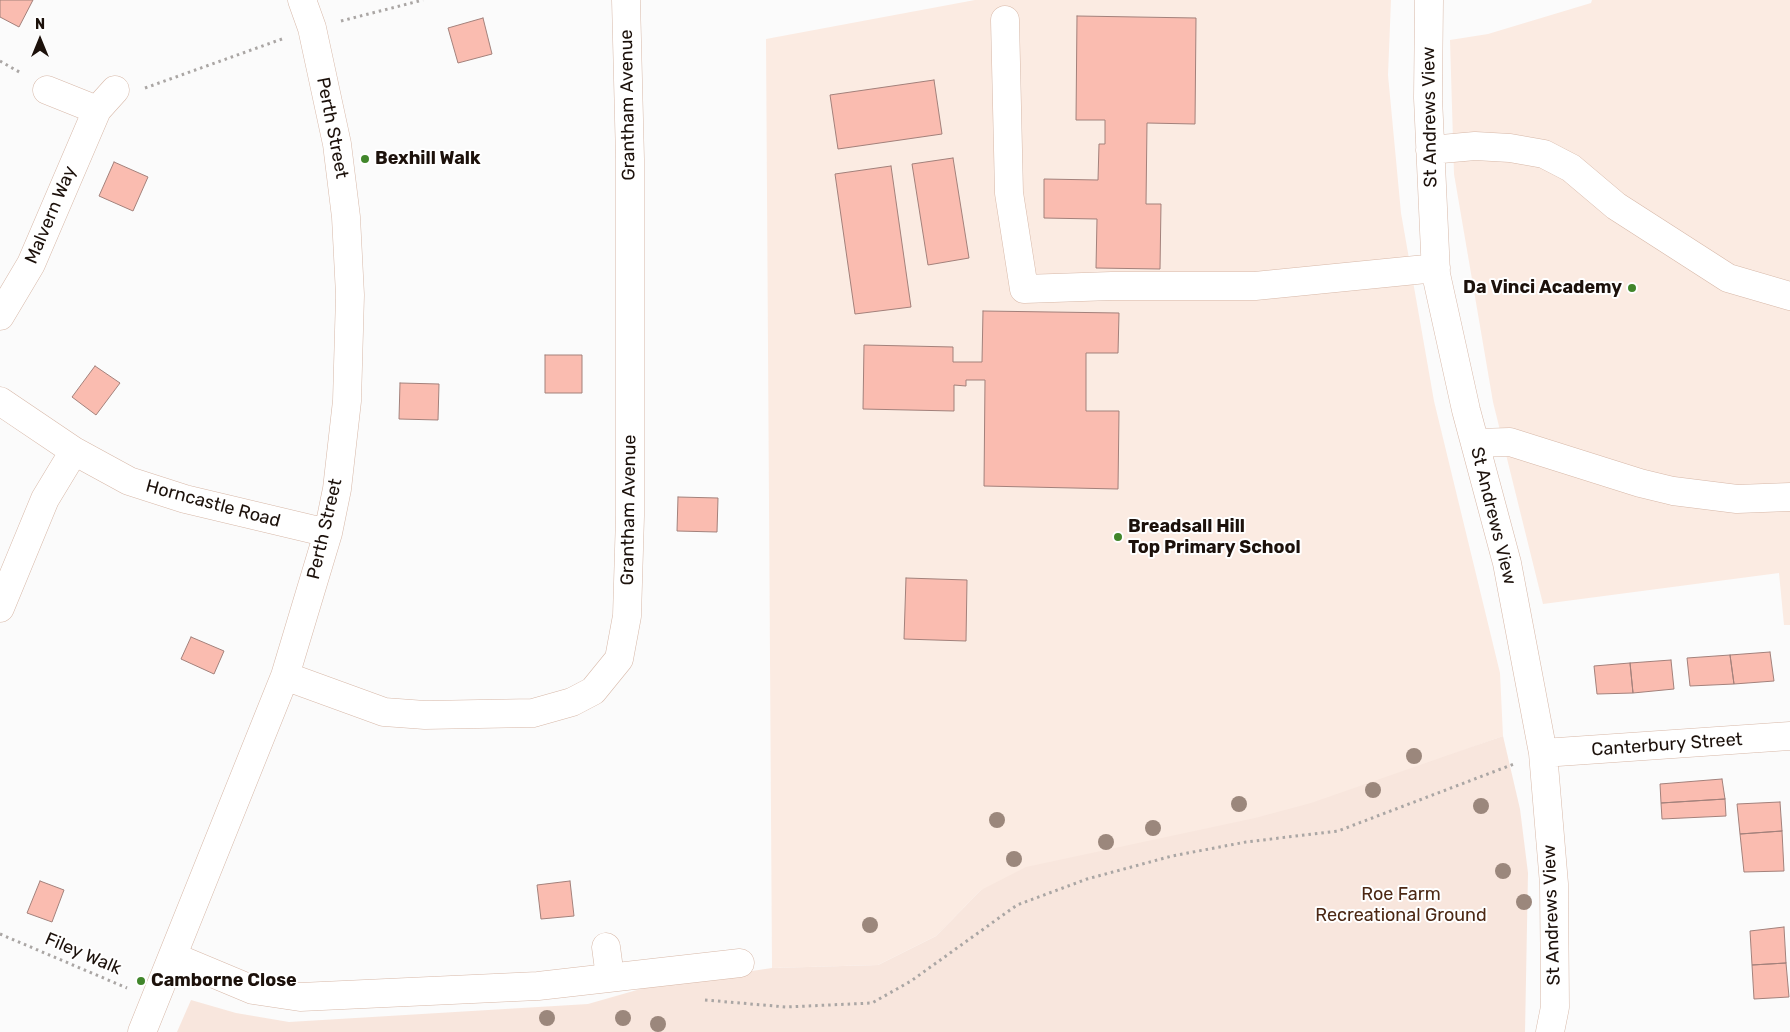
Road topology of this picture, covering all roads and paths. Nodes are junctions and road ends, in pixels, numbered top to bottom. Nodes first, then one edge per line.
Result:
1 (302, 0) edge
2 (423, 0) edge
3 (626, 0) edge
4 (1429, 0) edge
5 (1005, 20) dead end
6 (312, 28) junction
7 (47, 90) dead end
8 (115, 90) joint
9 (97, 110) junction
10 (1430, 150) junction
11 (1436, 268) junction
12 (1790, 296) edge
13 (0, 316) edge
14 (0, 401) edge
15 (1475, 443) junction
16 (74, 451) junction
17 (1790, 497) edge
18 (328, 533) junction
19 (0, 608) edge
20 (285, 676) junction
21 (1790, 736) edge
22 (1544, 753) junction
23 (0, 934) edge
24 (606, 947) dead end
25 (174, 957) junction
26 (740, 963) dead end
27 (610, 977) junction
28 (155, 1000) junction
29 (702, 1000) dead end
30 (142, 1032) edge
31 (1550, 1032) edge

1 - 6 street, Perth Street
2 - 6 path
3 - 20 street, Grantham Avenue
4 - 10 street, St Andrews View
5 - 11 street
6 - 8 path
6 - 18 street, Perth Street
7 - 9 street
8 - 9 street, Malvern Way
9 - 13 street, Malvern Way
10 - 11 street, St Andrews View
10 - 12 street
11 - 15 street, St Andrews View
14 - 16 street, Horncastle Road
15 - 17 street
15 - 22 street, St Andrews View
16 - 18 street, Horncastle Road
16 - 19 street
18 - 20 street, Perth Street
20 - 25 street, Perth Street
21 - 22 street, Canterbury Street
22 - 29 path
22 - 31 street, St Andrews View
23 - 28 path, Filey Walk
24 - 27 street
25 - 27 street
25 - 28 street, Perth Street
26 - 27 street
28 - 30 street, Perth Street

